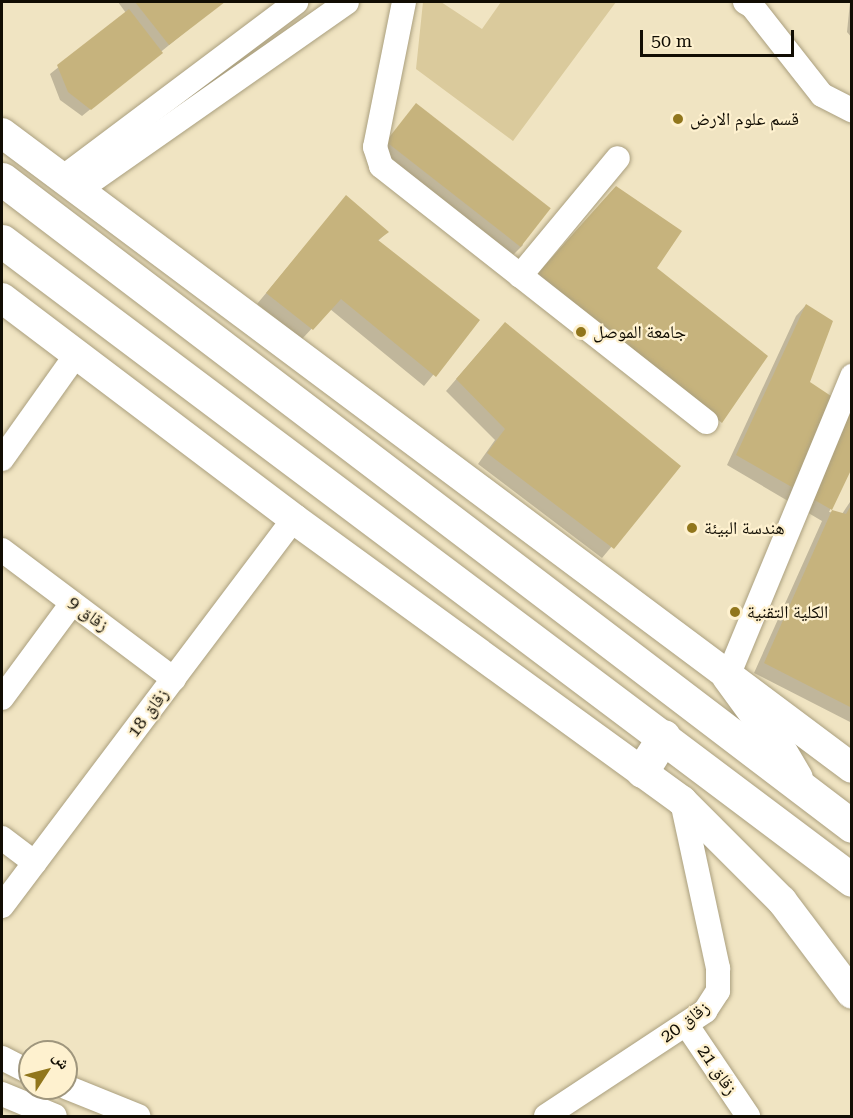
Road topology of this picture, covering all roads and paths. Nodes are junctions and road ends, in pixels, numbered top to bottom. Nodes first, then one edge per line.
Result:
1 (296, 2) edge
2 (346, 2) edge
3 (404, 2) edge
4 (745, 2) edge
5 (852, 110) edge
6 (2, 133) edge
7 (618, 158) dead end
8 (2, 179) edge
9 (70, 184) junction
10 (2, 241) edge
11 (520, 276) junction
12 (2, 298) edge
13 (76, 355) junction
14 (852, 376) edge
15 (706, 422) dead end
16 (2, 459) edge
17 (294, 519) junction
18 (2, 550) edge
19 (72, 603) junction
20 (728, 676) junction
21 (174, 679) junction
22 (2, 698) edge
23 (664, 736) junction
24 (852, 768) edge
25 (642, 771) junction
26 (802, 790) junction
27 (682, 801) junction
28 (852, 826) edge
29 (2, 838) edge
30 (35, 863) junction
31 (852, 880) edge
32 (2, 906) edge
33 (852, 994) edge
34 (686, 1024) junction
35 (2, 1058) edge
36 (18, 1066) edge
37 (78, 1092) edge
38 (2, 1094) edge
39 (55, 1116) edge
40 (138, 1116) edge
41 (546, 1116) edge
42 (748, 1116) edge

1 - 9 street
2 - 9 street
3 - 11 street
4 - 5 street
6 - 9 main road
7 - 11 street
8 - 26 highway
9 - 20 main road
10 - 23 highway
11 - 15 street
12 - 13 main road
13 - 16 street
13 - 17 main road
14 - 20 street
17 - 21 street, زقاق 18
17 - 25 main road
18 - 19 street, زقاق 9
19 - 21 street, زقاق 9
19 - 22 street
20 - 24 main road
20 - 26 highway
21 - 30 street, زقاق 18
23 - 25 highway
23 - 31 highway
25 - 27 main road
26 - 28 highway
27 - 33 main road
27 - 34 street, زقاق 20
29 - 30 street
30 - 32 street, زقاق 18
34 - 41 street, زقاق 20
34 - 42 street, زقاق 21
35 - 36 street
37 - 40 street
38 - 39 street

